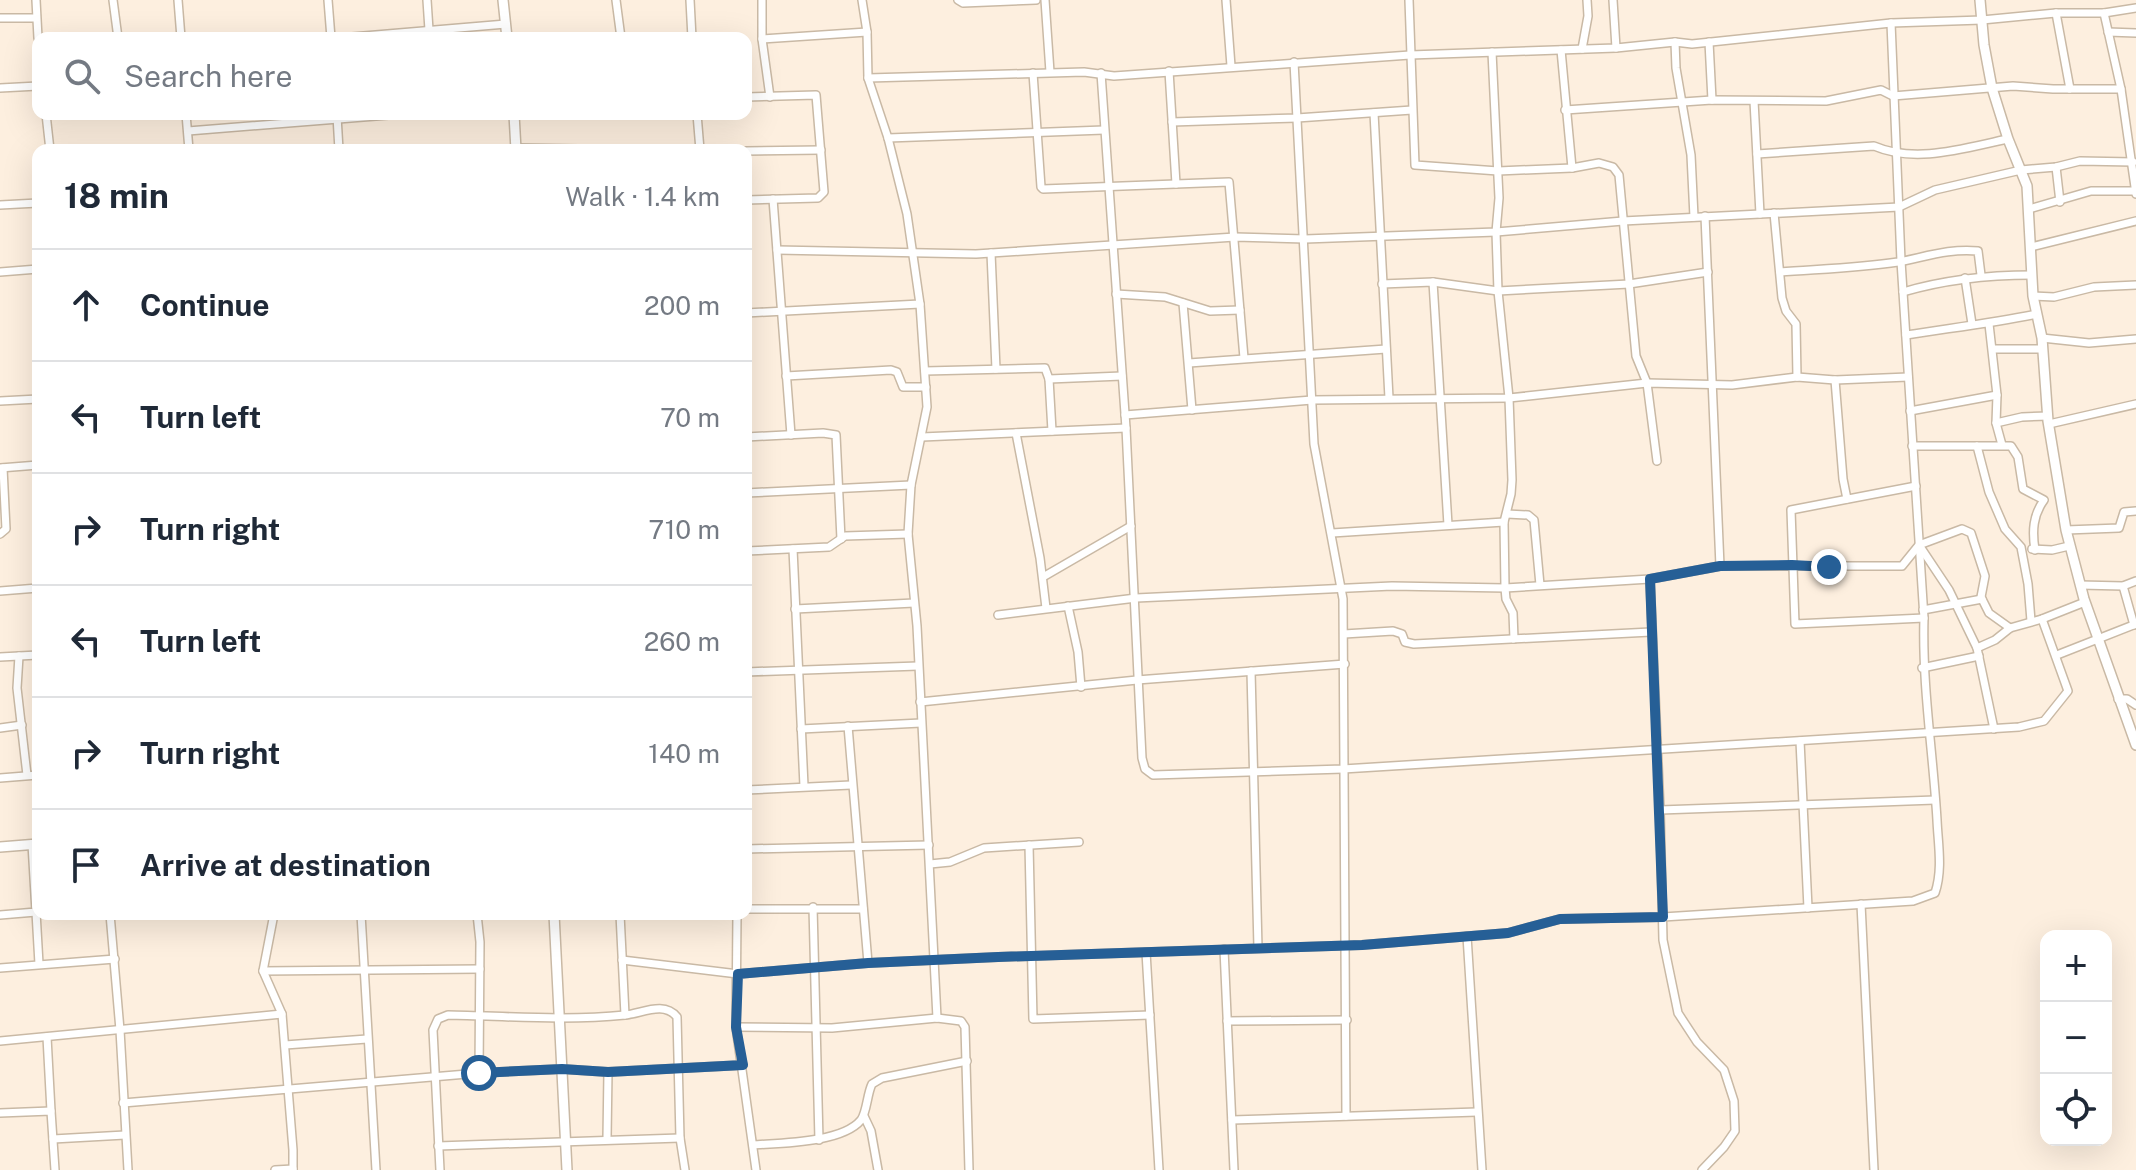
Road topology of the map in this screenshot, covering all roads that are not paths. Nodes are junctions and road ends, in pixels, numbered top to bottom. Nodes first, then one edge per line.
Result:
1 (36, 0) edge
2 (113, 0) edge
3 (178, 0) edge
4 (328, 0) edge
5 (427, 0) edge
6 (503, 0) edge
7 (616, 0) edge
8 (690, 0) edge
9 (762, 0) edge
10 (862, 0) edge
11 (958, 0) edge
12 (1036, 0) edge
13 (1045, 0) edge
14 (1226, 0) edge
15 (1409, 0) edge
16 (1587, 0) edge
17 (1613, 0) edge
18 (1980, 0) edge
19 (2136, 8) edge
20 (2056, 13) junction
21 (2104, 13) junction
22 (0, 18) edge
23 (36, 18) junction
24 (1982, 20) junction
25 (1891, 23) junction
26 (506, 24) junction
27 (429, 30) junction
28 (37, 32) edge
29 (117, 32) edge
30 (181, 32) edge
31 (331, 32) edge
32 (407, 32) edge
33 (507, 32) edge
34 (620, 32) edge
35 (692, 32) edge
36 (867, 32) junction
37 (2108, 32) junction
38 (2136, 33) edge
39 (762, 39) junction
40 (1675, 42) junction
41 (1709, 42) junction
42 (1616, 48) junction
43 (1582, 49) junction
44 (1561, 50) junction
45 (1492, 52) junction
46 (1410, 55) junction
47 (1294, 62) junction
48 (1231, 66) junction
49 (1169, 71) junction
50 (1050, 72) junction
51 (1033, 73) junction
52 (1101, 73) junction
53 (868, 78) junction
54 (32, 86) edge
55 (0, 88) edge
56 (1992, 88) junction
57 (2070, 89) junction
58 (2121, 89) junction
59 (1893, 96) junction
60 (752, 97) edge
61 (770, 97) junction
62 (1712, 100) junction
63 (1754, 101) junction
64 (1681, 103) junction
65 (1412, 110) junction
66 (1565, 110) junction
67 (1374, 113) junction
68 (2136, 115) edge
69 (2125, 117) junction
70 (1297, 118) junction
71 (47, 120) edge
72 (187, 120) edge
73 (297, 120) edge
74 (336, 120) edge
75 (514, 120) edge
76 (698, 120) edge
77 (1172, 122) junction
78 (1104, 130) junction
79 (188, 131) junction
80 (1037, 132) junction
81 (888, 138) junction
82 (2008, 139) junction
83 (49, 144) edge
84 (189, 144) edge
85 (338, 144) edge
86 (516, 144) edge
87 (700, 144) edge
88 (821, 150) junction
89 (752, 151) edge
90 (1897, 151) junction
91 (1757, 154) junction
92 (2133, 162) junction
93 (2056, 167) junction
94 (1572, 168) junction
95 (2021, 170) junction
96 (1498, 171) junction
97 (1176, 184) junction
98 (1108, 188) junction
99 (2136, 193) edge
100 (773, 199) junction
101 (752, 200) edge
102 (2060, 202) junction
103 (32, 203) edge
104 (0, 205) edge
105 (1899, 207) junction
106 (2029, 209) junction
107 (1774, 213) junction
108 (1760, 214) junction
109 (1705, 216) junction
110 (1694, 217) junction
111 (1623, 221) junction
112 (2136, 221) edge
113 (1496, 232) junction
114 (1380, 236) junction
115 (1235, 237) junction
116 (1305, 239) junction
117 (1113, 245) junction
118 (2031, 247) junction
119 (777, 250) junction
120 (914, 252) junction
121 (991, 253) junction
122 (1901, 261) junction
123 (32, 269) edge
124 (0, 272) edge
125 (1708, 272) junction
126 (1780, 272) junction
127 (1981, 275) junction
128 (2032, 275) junction
129 (1965, 278) junction
130 (1433, 282) junction
131 (1382, 284) junction
132 (1629, 284) junction
133 (2136, 285) edge
134 (1498, 291) junction
135 (1903, 292) junction
136 (1116, 294) junction
137 (2033, 296) junction
138 (1183, 303) junction
139 (920, 304) junction
140 (1240, 310) junction
141 (781, 311) junction
142 (752, 313) edge
143 (2037, 314) junction
144 (1972, 324) junction
145 (1989, 324) junction
146 (1906, 335) junction
147 (2136, 339) edge
148 (2042, 344) junction
149 (1386, 349) junction
150 (1993, 349) junction
151 (1309, 353) junction
152 (1244, 358) junction
153 (1189, 363) junction
154 (996, 369) junction
155 (925, 371) junction
156 (786, 376) junction
157 (1122, 376) junction
158 (1797, 377) junction
159 (1908, 377) junction
160 (1049, 379) junction
161 (1835, 380) junction
162 (1647, 383) junction
163 (1714, 385) junction
164 (926, 387) junction
165 (1997, 395) junction
166 (1389, 398) junction
167 (1509, 398) junction
168 (32, 399) edge
169 (1312, 400) junction
170 (1441, 400) junction
171 (0, 401) edge
172 (2136, 404) edge
173 (1192, 410) junction
174 (1910, 411) junction
175 (1125, 415) junction
176 (2048, 420) junction
177 (1996, 423) junction
178 (1126, 428) junction
179 (1052, 431) junction
180 (1016, 433) junction
181 (791, 435) junction
182 (752, 437) edge
183 (922, 437) junction
184 (2002, 445) junction
185 (1912, 446) junction
186 (1977, 446) junction
187 (1657, 461) dead end
188 (32, 465) edge
189 (1, 468) edge
190 (911, 485) junction
191 (1916, 486) junction
192 (839, 489) junction
193 (752, 493) edge
194 (2059, 497) junction
195 (1847, 499) junction
196 (2044, 500) junction
197 (2136, 511) edge
198 (1505, 518) junction
199 (1448, 525) junction
200 (1131, 526) junction
201 (2066, 530) junction
202 (1332, 533) junction
203 (0, 534) edge
204 (908, 534) junction
205 (841, 539) junction
206 (1919, 545) junction
207 (2069, 546) junction
208 (2021, 547) junction
209 (793, 549) junction
210 (2035, 550) junction
211 (752, 551) edge
212 (1792, 565) junction
213 (1720, 566) junction
214 (1043, 577) junction
215 (1650, 579) junction
216 (2136, 581) edge
217 (1540, 585) junction
218 (2080, 585) junction
219 (2123, 586) junction
220 (32, 588) edge
221 (1342, 588) junction
222 (1505, 588) junction
223 (0, 591) edge
224 (1136, 598) junction
225 (1982, 599) junction
226 (2085, 602) junction
227 (914, 603) junction
228 (1956, 604) junction
229 (1068, 606) junction
230 (1046, 608) junction
231 (795, 609) junction
232 (1923, 614) junction
233 (998, 615) dead end
234 (2042, 619) junction
235 (2031, 621) junction
236 (2135, 624) edge
237 (2010, 628) junction
238 (1651, 632) junction
239 (1344, 634) junction
240 (1514, 639) junction
241 (2098, 640) junction
242 (1978, 652) junction
243 (32, 655) edge
244 (2057, 655) junction
245 (19, 656) junction
246 (0, 657) edge
247 (1345, 664) junction
248 (918, 666) junction
249 (1922, 668) junction
250 (797, 670) junction
251 (1251, 671) junction
252 (752, 672) edge
253 (1137, 680) junction
254 (1081, 687) junction
255 (2118, 699) junction
256 (920, 702) junction
257 (2136, 705) edge
258 (921, 723) junction
259 (22, 725) junction
260 (848, 726) junction
261 (0, 728) edge
262 (801, 729) junction
263 (1994, 729) junction
264 (1929, 734) junction
265 (1800, 741) junction
266 (2136, 745) edge
267 (1657, 749) junction
268 (1343, 769) junction
269 (1254, 773) junction
270 (27, 775) junction
271 (32, 775) edge
272 (0, 778) edge
273 (851, 785) junction
274 (804, 786) junction
275 (752, 790) edge
276 (1935, 800) junction
277 (1803, 803) junction
278 (1660, 810) junction
279 (1079, 842) dead end
280 (32, 844) edge
281 (929, 845) junction
282 (1029, 845) junction
283 (0, 847) edge
284 (857, 847) junction
285 (752, 849) edge
286 (930, 864) junction
287 (1861, 904) junction
288 (813, 907) junction
289 (1808, 908) junction
290 (752, 909) edge
291 (863, 909) junction
292 (32, 912) edge
293 (0, 915) edge
294 (1663, 917) junction
295 (36, 920) edge
296 (111, 920) edge
297 (273, 920) edge
298 (361, 920) edge
299 (477, 920) edge
300 (554, 920) edge
301 (620, 920) edge
302 (737, 920) edge
303 (1467, 936) junction
304 (1345, 945) junction
305 (1258, 948) junction
306 (1224, 949) junction
307 (1146, 952) junction
308 (1033, 956) junction
309 (115, 959) junction
310 (622, 960) junction
311 (934, 960) junction
312 (868, 963) junction
313 (39, 964) junction
314 (0, 968) edge
315 (365, 969) junction
316 (480, 969) junction
317 (814, 969) junction
318 (263, 971) junction
319 (738, 974) junction
320 (282, 1014) junction
321 (625, 1015) junction
322 (1150, 1015) junction
323 (478, 1016) junction
324 (559, 1017) junction
325 (937, 1018) junction
326 (1347, 1020) junction
327 (1227, 1021) junction
328 (736, 1027) junction
329 (816, 1027) junction
330 (120, 1030) junction
331 (47, 1037) junction
332 (367, 1039) junction
333 (0, 1041) edge
334 (285, 1045) junction
335 (967, 1061) junction
336 (743, 1065) junction
337 (677, 1067) junction
338 (562, 1069) junction
339 (608, 1072) junction
340 (479, 1073) junction
341 (434, 1076) junction
342 (369, 1081) junction
343 (288, 1089) junction
344 (123, 1103) junction
345 (51, 1111) junction
346 (1477, 1112) junction
347 (0, 1113) edge
348 (864, 1116) junction
349 (1346, 1116) junction
350 (1232, 1120) junction
351 (125, 1135) junction
352 (607, 1138) junction
353 (680, 1138) junction
354 (53, 1139) junction
355 (819, 1140) junction
356 (566, 1141) junction
357 (753, 1145) junction
358 (438, 1146) junction
359 (293, 1169) edge
360 (55, 1170) edge
361 (128, 1170) edge
362 (275, 1170) edge
363 (376, 1170) edge
364 (440, 1170) edge
365 (567, 1170) edge
366 (685, 1170) edge
367 (756, 1170) edge
368 (878, 1170) edge
369 (969, 1170) edge
370 (1159, 1170) edge
371 (1234, 1170) edge
372 (1482, 1170) edge
373 (1702, 1170) edge
374 (1874, 1170) edge

1 - 23 street
2 - 29 street
3 - 30 street
4 - 31 street
5 - 27 street
6 - 26 street
7 - 34 street
8 - 35 street
9 - 39 street
10 - 36 street
11 - 12 street
13 - 50 street
14 - 48 street
15 - 46 street
16 - 43 street
17 - 42 street
18 - 24 street
19 - 21 street
20 - 21 street
20 - 24 street
20 - 57 street
21 - 37 street
22 - 23 street
23 - 28 street
24 - 25 street
24 - 56 street
25 - 41 street
25 - 59 street
26 - 27 street
26 - 33 street
27 - 32 street
36 - 39 street
36 - 53 street
37 - 38 street
37 - 58 street
39 - 61 street
40 - 41 street
40 - 42 street
40 - 64 street
41 - 62 street
42 - 43 street
43 - 44 street
44 - 45 street
44 - 66 street
45 - 46 street
45 - 96 street
46 - 47 street
46 - 65 street
47 - 48 street
47 - 70 street
48 - 49 street
49 - 52 street
49 - 77 street
50 - 51 street
50 - 52 street
51 - 53 street
51 - 80 street
52 - 78 street
53 - 81 street
54 - 55 street
56 - 57 street
56 - 59 street
56 - 82 street
57 - 58 street
58 - 69 street
59 - 63 street
59 - 90 street
60 - 61 street
61 - 88 street
62 - 63 street
62 - 64 street
63 - 91 street
64 - 66 street
64 - 110 street
65 - 67 street
65 - 96 street
66 - 94 street
67 - 70 street
67 - 114 street
68 - 69 street
69 - 92 street
70 - 77 street
70 - 116 street
71 - 83 street
72 - 79 street
73 - 79 street
74 - 85 street
75 - 86 street
76 - 87 street
77 - 97 street
78 - 80 street
78 - 98 street
79 - 84 street
80 - 81 street
80 - 98 street
81 - 120 street
82 - 90 street
82 - 95 street
88 - 89 street
88 - 100 street
90 - 91 street
90 - 105 street
91 - 108 street
92 - 93 street
92 - 99 street
93 - 95 street
93 - 102 street
94 - 96 street
94 - 111 street
95 - 105 street
95 - 106 street
96 - 113 street
97 - 98 street
97 - 115 street
98 - 117 street
99 - 102 street
100 - 101 street
100 - 119 street
102 - 106 street
103 - 104 street
105 - 107 street
105 - 122 street
106 - 118 street
107 - 108 street
107 - 126 street
108 - 109 street
109 - 110 street
109 - 125 street
110 - 111 street
111 - 113 street
111 - 132 street
112 - 118 street
113 - 114 street
113 - 134 street
114 - 116 street
114 - 131 street
115 - 116 street
115 - 117 street
115 - 140 street
116 - 151 street
117 - 121 street
117 - 136 street
118 - 128 street
119 - 120 street
119 - 141 street
120 - 121 street
120 - 139 street
121 - 154 street
122 - 126 street
122 - 127 street
122 - 135 street
123 - 124 street
125 - 132 street
125 - 163 street
126 - 158 street
127 - 128 street
127 - 129 street
128 - 137 street
129 - 135 street
129 - 144 street
130 - 131 street
130 - 134 street
130 - 170 street
131 - 149 street
132 - 134 street
132 - 162 street
133 - 137 street
134 - 167 street
135 - 146 street
136 - 138 street
136 - 157 street
137 - 143 street
138 - 140 street
138 - 153 street
139 - 141 street
139 - 155 street
140 - 152 street
141 - 142 street
141 - 156 street
143 - 145 street
143 - 148 street
144 - 145 street
144 - 146 street
145 - 150 street
146 - 159 street
147 - 148 street
148 - 150 street
148 - 176 street
149 - 151 street
149 - 166 street
150 - 165 street
151 - 152 street
151 - 169 street
152 - 153 street
153 - 173 street
154 - 155 street
154 - 160 street
155 - 164 street
156 - 164 street
156 - 181 street
157 - 160 street
157 - 175 street
158 - 161 street
158 - 163 street
159 - 161 street
159 - 174 street
160 - 179 street
161 - 195 street
162 - 163 street
162 - 167 street
162 - 187 street
163 - 213 street
164 - 183 street
165 - 174 street
165 - 177 street
166 - 169 street
166 - 170 street
167 - 170 street
167 - 198 street
168 - 171 street
169 - 173 street
169 - 202 street
170 - 199 street
172 - 176 street
173 - 175 street
174 - 185 street
175 - 178 street
176 - 177 street
176 - 194 street
177 - 184 street
178 - 179 street
178 - 200 street
179 - 180 street
180 - 183 street
180 - 214 street
181 - 182 street
181 - 192 street
183 - 190 street
184 - 186 street
184 - 196 street
185 - 186 street
185 - 191 street
186 - 208 street
188 - 189 street
189 - 203 street
190 - 192 street
190 - 204 street
191 - 195 street
191 - 206 street
192 - 193 street
192 - 205 street
194 - 196 street
194 - 201 street
195 - 212 street
196 - 210 street
197 - 201 street
198 - 199 street
198 - 217 street
198 - 222 street
199 - 202 street
200 - 214 street
200 - 224 street
201 - 207 street
202 - 221 street
204 - 205 street
204 - 227 street
205 - 209 street
206 - 212 street
206 - 225 street
206 - 228 street
206 - 232 street
207 - 210 street
207 - 218 street
208 - 210 street
208 - 235 street
209 - 211 street
209 - 231 street
212 - 213 street
212 - 232 street
213 - 215 street
214 - 230 street
215 - 217 street
215 - 238 street
216 - 219 street
217 - 222 street
218 - 219 street
218 - 226 street
219 - 236 street
220 - 223 street
221 - 222 street
221 - 224 street
221 - 239 street
222 - 240 street
224 - 229 street
224 - 253 street
225 - 228 street
225 - 237 street
226 - 234 street
226 - 241 street
227 - 231 street
227 - 248 street
228 - 232 street
228 - 242 street
229 - 230 street
229 - 254 street
230 - 233 street
231 - 250 street
232 - 249 street
234 - 235 street
234 - 244 street
235 - 237 street
236 - 241 street
237 - 242 street
238 - 240 street
238 - 267 street
239 - 240 street
239 - 247 street
241 - 244 street
241 - 255 street
242 - 249 street
242 - 263 street
243 - 245 street
244 - 263 street
245 - 246 street
245 - 259 street
247 - 251 street
247 - 268 street
248 - 250 street
248 - 256 street
249 - 264 street
250 - 252 street
250 - 262 street
251 - 253 street
251 - 269 street
253 - 254 street
253 - 269 street
254 - 256 street
255 - 257 street
255 - 266 street
256 - 258 street
258 - 260 street
258 - 281 street
259 - 261 street
259 - 270 street
260 - 262 street
260 - 273 street
262 - 274 street
263 - 264 street
264 - 265 street
264 - 276 street
265 - 267 street
265 - 277 street
267 - 268 street
267 - 278 street
268 - 269 street
268 - 304 street
269 - 305 street
270 - 271 street
270 - 272 street
273 - 274 street
273 - 284 street
274 - 275 street
276 - 277 street
276 - 287 street
277 - 278 street
277 - 289 street
278 - 294 street
279 - 282 street
280 - 283 street
281 - 284 street
281 - 286 street
282 - 286 street
282 - 308 street
284 - 285 street
284 - 291 street
286 - 311 street
287 - 289 street
287 - 374 street
288 - 290 street
288 - 291 street
288 - 317 street
289 - 294 street
291 - 312 street
292 - 293 street
294 - 303 street
294 - 373 street
295 - 313 street
296 - 309 street
297 - 318 street
298 - 315 street
299 - 316 street
300 - 324 street
301 - 310 street
302 - 319 street
303 - 304 street
303 - 346 street
304 - 305 street
304 - 326 street
305 - 306 street
306 - 307 street
306 - 327 street
307 - 308 street
307 - 322 street
308 - 311 street
308 - 322 street
309 - 313 street
309 - 330 street
310 - 319 street
310 - 321 street
311 - 312 street
311 - 325 street
312 - 317 street
313 - 314 street
315 - 316 street
315 - 318 street
315 - 332 street
316 - 323 street
317 - 319 street
317 - 329 street
318 - 320 street
319 - 328 street
320 - 330 street
320 - 334 street
321 - 324 street
321 - 337 street
322 - 370 street
323 - 324 street
323 - 340 street
323 - 341 street
324 - 338 street
325 - 329 street
325 - 335 street
326 - 327 street
326 - 349 street
327 - 350 street
328 - 329 street
328 - 336 street
329 - 355 street
330 - 331 street
330 - 344 street
331 - 333 street
331 - 345 street
332 - 334 street
332 - 342 street
334 - 343 street
335 - 348 street
335 - 369 street
336 - 337 street
336 - 357 street
337 - 339 street
337 - 353 street
338 - 339 street
338 - 340 street
338 - 356 street
339 - 352 street
340 - 341 street
341 - 342 street
341 - 358 street
342 - 343 street
342 - 363 street
343 - 344 street
343 - 359 street
344 - 351 street
345 - 347 street
345 - 354 street
346 - 349 street
346 - 372 street
348 - 355 street
348 - 368 street
349 - 350 street
350 - 371 street
351 - 354 street
351 - 361 street
352 - 353 street
352 - 356 street
353 - 366 street
354 - 360 street
355 - 357 street
356 - 358 street
356 - 365 street
357 - 367 street
358 - 364 street
359 - 362 street

